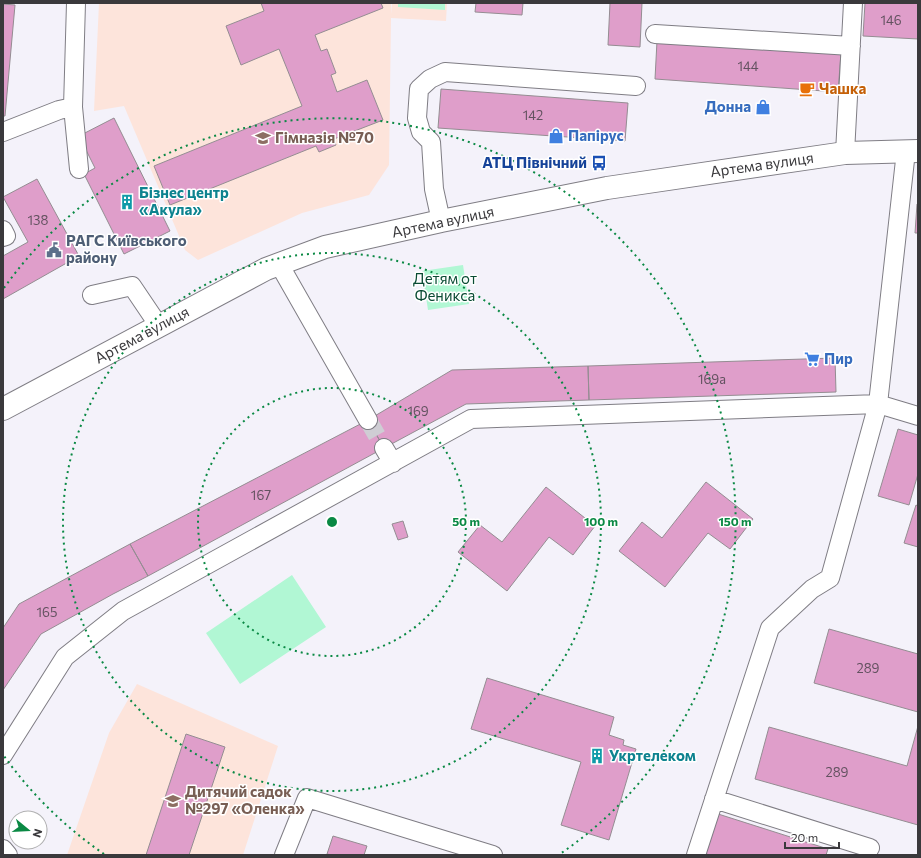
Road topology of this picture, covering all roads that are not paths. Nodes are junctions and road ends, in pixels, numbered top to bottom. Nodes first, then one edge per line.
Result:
1 (76, 3) edge
2 (853, 3) edge
3 (655, 34) dead end
4 (850, 46) junction
5 (636, 86) dead end
6 (74, 106) junction
7 (3, 132) edge
8 (912, 151) edge
9 (845, 153) junction
10 (79, 169) dead end
11 (441, 222) junction
12 (3, 230) edge
13 (3, 237) edge
14 (279, 264) junction
15 (92, 295) dead end
16 (159, 326) junction
17 (878, 404) junction
18 (3, 409) edge
19 (918, 416) edge
20 (368, 420) tunnel mouth
21 (3, 755) edge
22 (714, 799) junction
23 (870, 848) dead end
24 (3, 849) edge
25 (8, 855) edge
26 (284, 855) edge
27 (493, 855) edge
28 (696, 855) edge

1 - 6 lane
2 - 4 lane
3 - 4 lane
4 - 9 lane
5 - 11 lane
6 - 7 lane
6 - 10 lane
8 - 9 main road, Артема вулиця
8 - 17 lane
9 - 11 main road, Артема вулиця
11 - 14 main road, Артема вулиця
12 - 13 lane
14 - 16 main road, Артема вулиця
14 - 20 lane
15 - 16 lane
16 - 18 main road, Артема вулиця
17 - 19 lane
17 - 21 lane
17 - 22 lane
22 - 23 lane
22 - 28 lane
24 - 25 lane
26 - 27 lane

